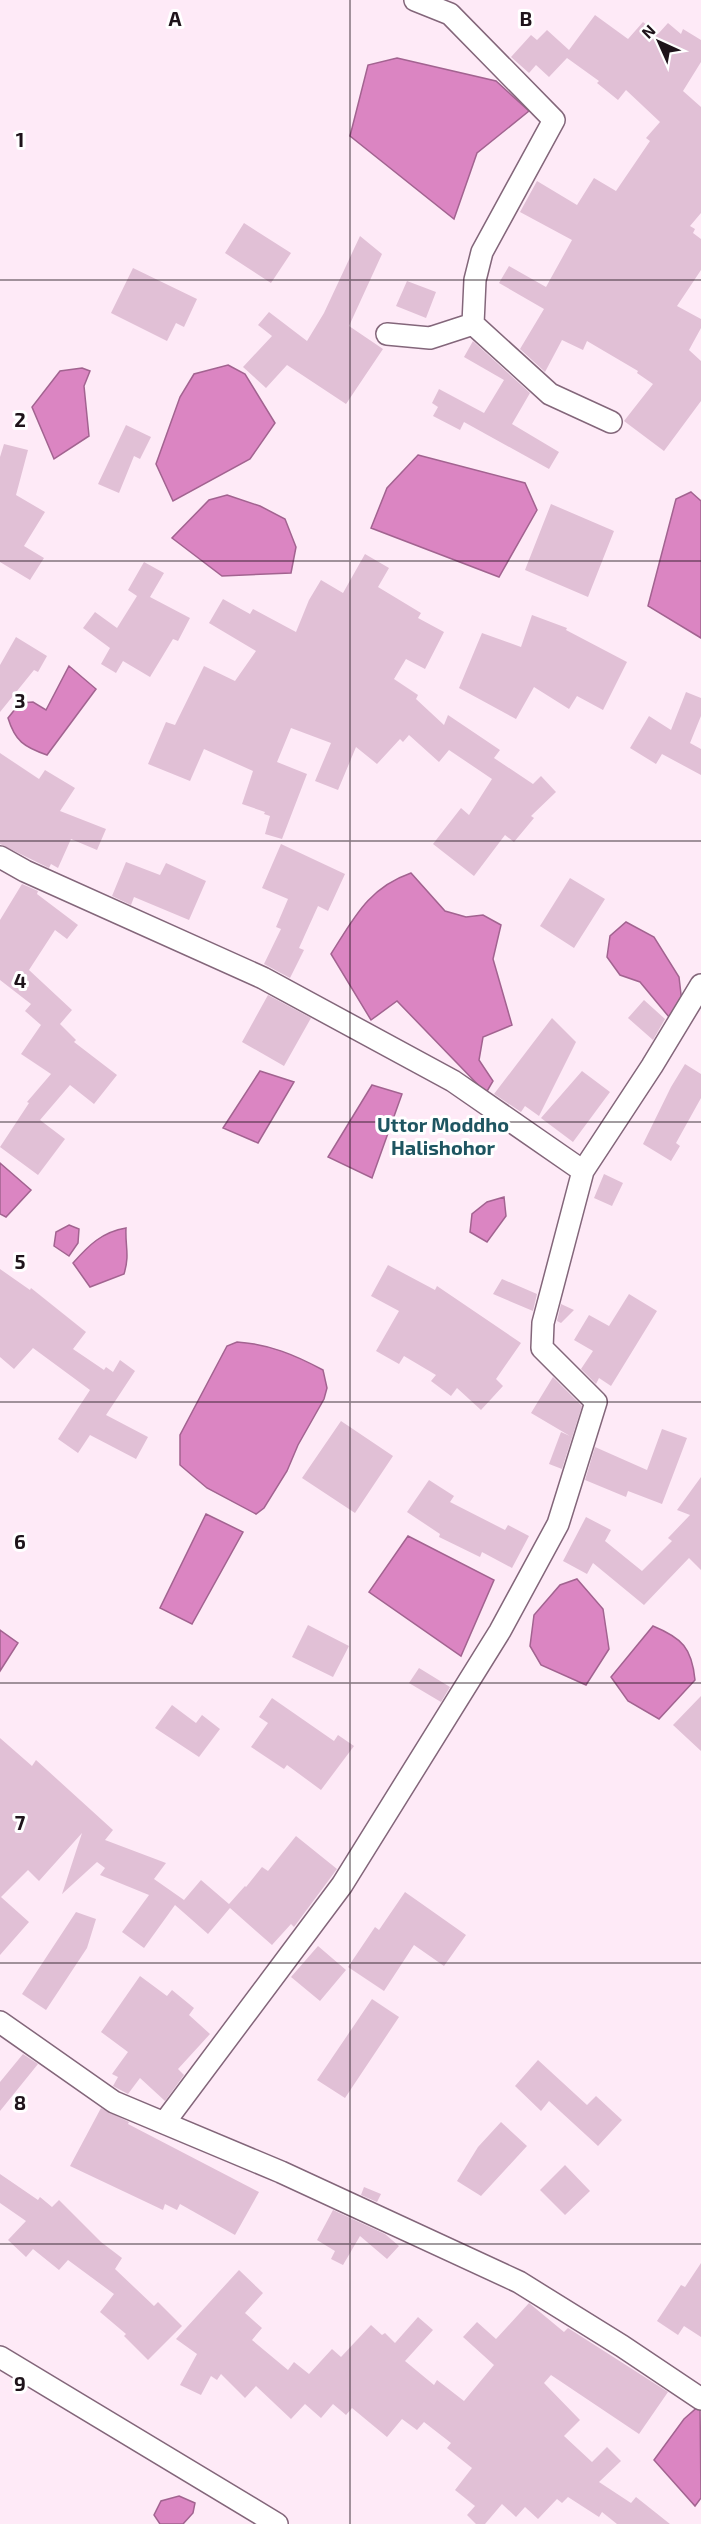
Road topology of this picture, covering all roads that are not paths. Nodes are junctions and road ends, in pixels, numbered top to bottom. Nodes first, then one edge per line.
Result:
1 (415, 0) edge
2 (473, 324) junction
3 (387, 334) dead end
4 (611, 422) dead end
5 (0, 857) edge
6 (701, 985) edge
7 (583, 1171) junction
8 (0, 2022) edge
9 (164, 2123) junction
10 (0, 2357) edge
11 (701, 2399) edge
12 (277, 2524) edge

1 - 2 street
2 - 3 street
2 - 4 street
5 - 7 street
6 - 7 street
7 - 9 street
8 - 9 street
9 - 11 street
10 - 12 street

